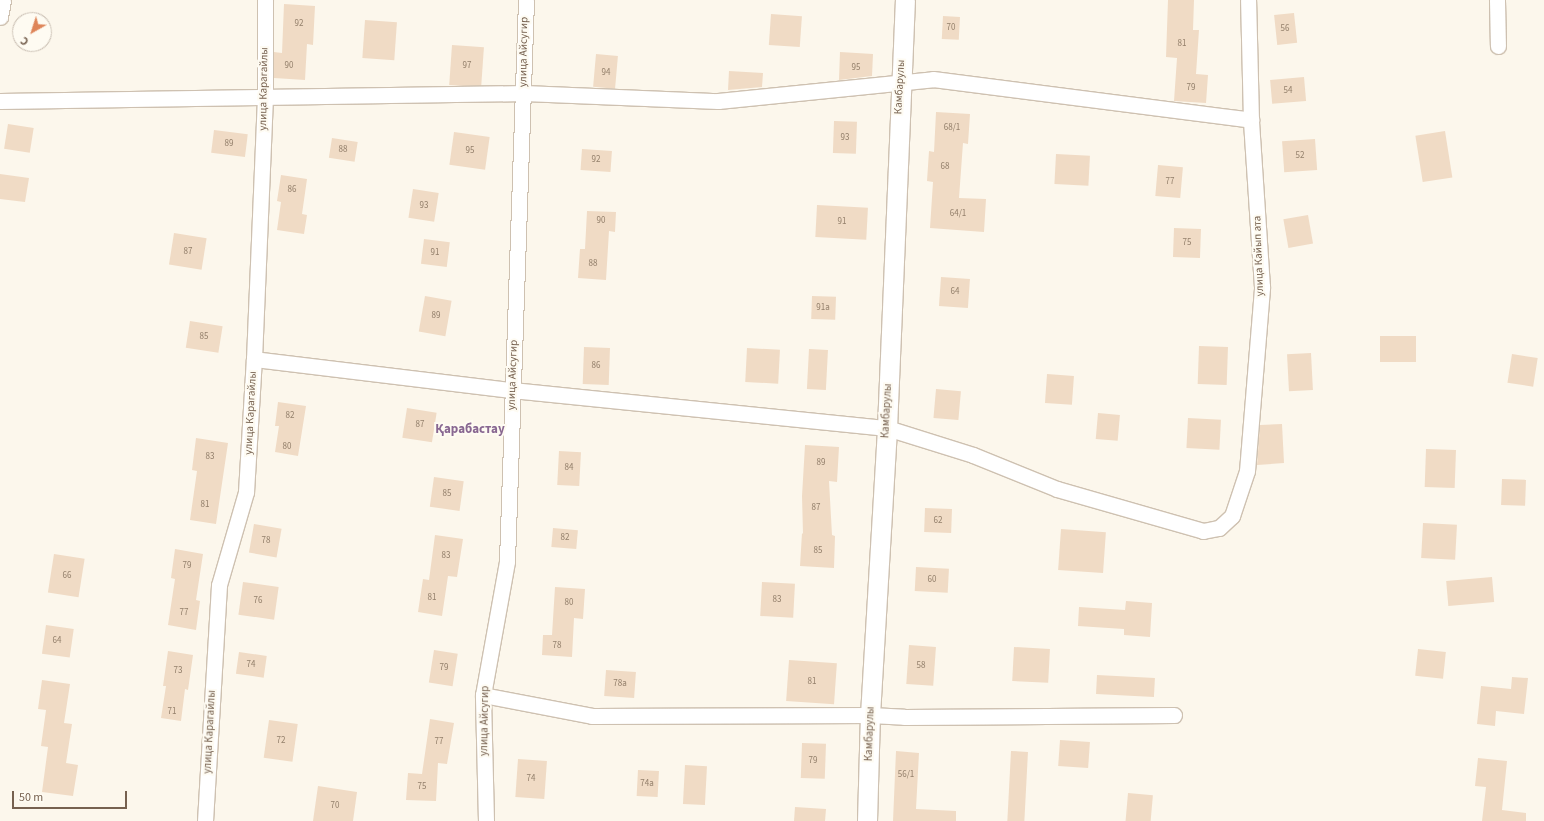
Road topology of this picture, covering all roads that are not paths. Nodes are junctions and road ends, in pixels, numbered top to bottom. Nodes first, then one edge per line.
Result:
1 (3, 0) edge
2 (265, 0) edge
3 (526, 0) edge
4 (905, 0) edge
5 (1248, 0) edge
6 (1498, 0) edge
7 (0, 17) edge
8 (1498, 46) dead end
9 (900, 83) junction
10 (524, 93) junction
11 (265, 96) junction
12 (0, 101) edge
13 (1251, 120) junction
14 (254, 359) junction
15 (512, 390) junction
16 (886, 428) junction
17 (483, 695) junction
18 (870, 715) junction
19 (1174, 715) dead end
20 (205, 821) edge
21 (486, 821) edge
22 (867, 821) edge

1 - 7 street
2 - 11 street, улица Карагайлы
3 - 10 street, улица Айсугир
4 - 9 street, Камбарулы
5 - 13 street, улица Кайып ата
6 - 8 street
9 - 10 street
9 - 13 street
9 - 16 street, Камбарулы
10 - 11 street
10 - 15 street, улица Айсугир
11 - 12 street
11 - 14 street, улица Карагайлы
13 - 16 street, улица Кайып ата
14 - 15 street
14 - 20 street, улица Карагайлы
15 - 16 street
15 - 17 street, улица Айсугир
16 - 18 street, Камбарулы
17 - 18 street
17 - 21 street, улица Айсугир
18 - 19 street
18 - 22 street, Камбарулы

